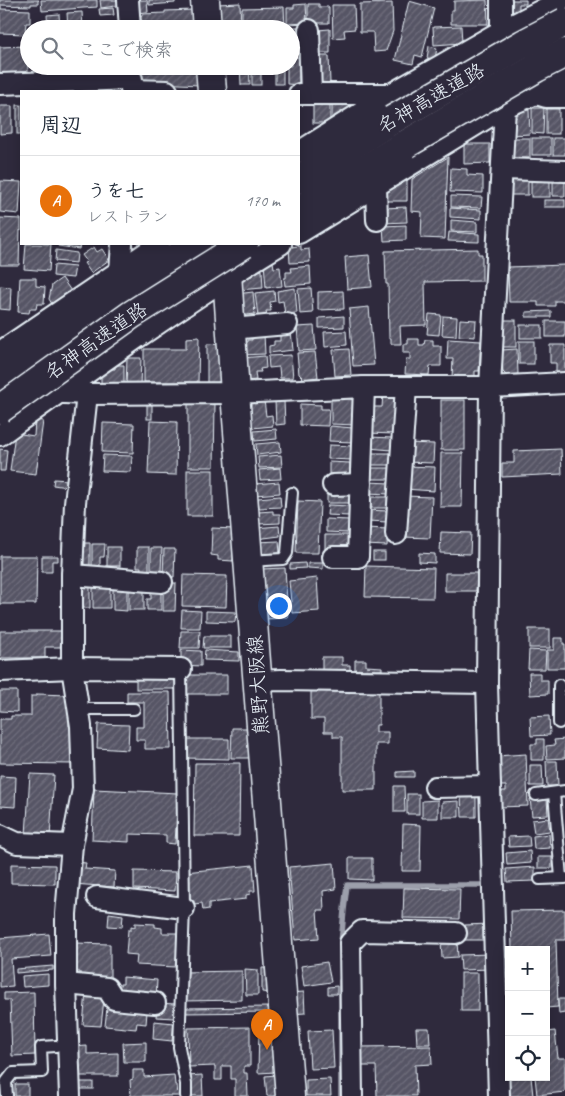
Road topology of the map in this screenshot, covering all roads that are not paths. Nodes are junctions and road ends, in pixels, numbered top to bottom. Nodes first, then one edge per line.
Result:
1 (128, 0) edge
2 (205, 0) edge
3 (501, 0) edge
4 (561, 0) edge
5 (129, 20) edge
6 (207, 20) edge
7 (565, 22) edge
8 (309, 30) dead end
9 (501, 31) junction
10 (565, 53) edge
11 (211, 75) edge
12 (565, 78) edge
13 (132, 81) edge
14 (0, 84) edge
15 (164, 90) edge
16 (212, 90) edge
17 (305, 94) edge
18 (391, 94) junction
19 (536, 94) junction
20 (565, 97) edge
21 (505, 107) junction
22 (300, 151) edge
23 (503, 170) junction
24 (565, 171) edge
25 (300, 178) edge
26 (376, 186) junction
27 (300, 209) edge
28 (377, 220) dead end
29 (300, 232) edge
30 (122, 245) edge
31 (158, 245) edge
32 (195, 245) edge
33 (224, 245) edge
34 (242, 245) edge
35 (279, 245) edge
36 (120, 271) junction
37 (227, 277) junction
38 (288, 324) dead end
39 (231, 329) junction
40 (0, 352) edge
41 (0, 377) edge
42 (565, 383) edge
43 (406, 387) junction
44 (490, 387) junction
45 (364, 388) junction
46 (0, 390) edge
47 (59, 392) junction
48 (235, 393) junction
49 (87, 394) junction
50 (0, 409) edge
51 (0, 435) edge
52 (361, 484) junction
53 (333, 485) dead end
54 (292, 493) dead end
55 (396, 534) dead end
56 (333, 557) dead end
57 (248, 561) junction
58 (72, 575) junction
59 (162, 582) dead end
60 (72, 668) junction
61 (180, 669) joint
62 (0, 671) edge
63 (257, 681) junction
64 (487, 683) junction
65 (559, 685) dead end
66 (78, 709) junction
67 (562, 709) edge
68 (134, 710) dead end
69 (560, 723) dead end
70 (436, 786) dead end
71 (490, 786) junction
72 (565, 791) edge
73 (554, 793) junction
74 (536, 795) dead end
75 (0, 835) edge
76 (72, 845) junction
77 (563, 878) edge
78 (540, 879) dead end
79 (97, 897) dead end
80 (184, 908) junction
81 (456, 933) dead end
82 (66, 984) junction
83 (155, 1004) dead end
84 (56, 1046) dead end
85 (7, 1096) edge
86 (70, 1096) edge
87 (186, 1096) edge
88 (290, 1096) edge
89 (352, 1096) edge
90 (499, 1096) edge

1 - 5 street
2 - 6 main road
3 - 9 street
4 - 9 street
7 - 25 main road, 名神高速道路, bridge
8 - 17 street
9 - 18 street
9 - 21 street
10 - 27 main road, 名神高速道路, bridge
11 - 16 main road
12 - 19 street
13 - 14 street
13 - 15 street
17 - 18 street
18 - 22 street
19 - 20 street
19 - 21 street
21 - 23 street
21 - 26 street
23 - 24 street
23 - 44 street
26 - 28 street
26 - 29 street
30 - 36 street
31 - 36 street
32 - 41 main road, 名神高速道路
33 - 37 main road, 熊野大阪線
34 - 50 main road, 名神高速道路, bridge
35 - 37 street
36 - 40 street
37 - 39 main road, 熊野大阪線
37 - 47 street
38 - 39 street
39 - 48 main road, 熊野大阪線
42 - 44 street
43 - 44 street
43 - 45 street
43 - 55 street
44 - 64 street
45 - 48 street
45 - 52 street
46 - 47 street
47 - 49 street
47 - 51 street
48 - 49 street
48 - 57 main road, 熊野大阪線
49 - 58 street
52 - 53 street
52 - 56 street
54 - 57 lane
57 - 63 main road, 熊野大阪線
58 - 59 street
58 - 60 street
60 - 61 street
60 - 62 street
60 - 66 street
61 - 80 lane
63 - 64 street
63 - 88 main road, 熊野大阪線
64 - 71 street
65 - 67 lane
66 - 68 lane
66 - 76 street
67 - 69 lane
70 - 71 street
71 - 90 street
72 - 73 lane
73 - 74 lane
73 - 77 lane
75 - 76 street
76 - 82 street
77 - 78 lane
79 - 80 street
80 - 87 lane
81 - 89 street
82 - 83 street
82 - 86 street
84 - 85 lane

